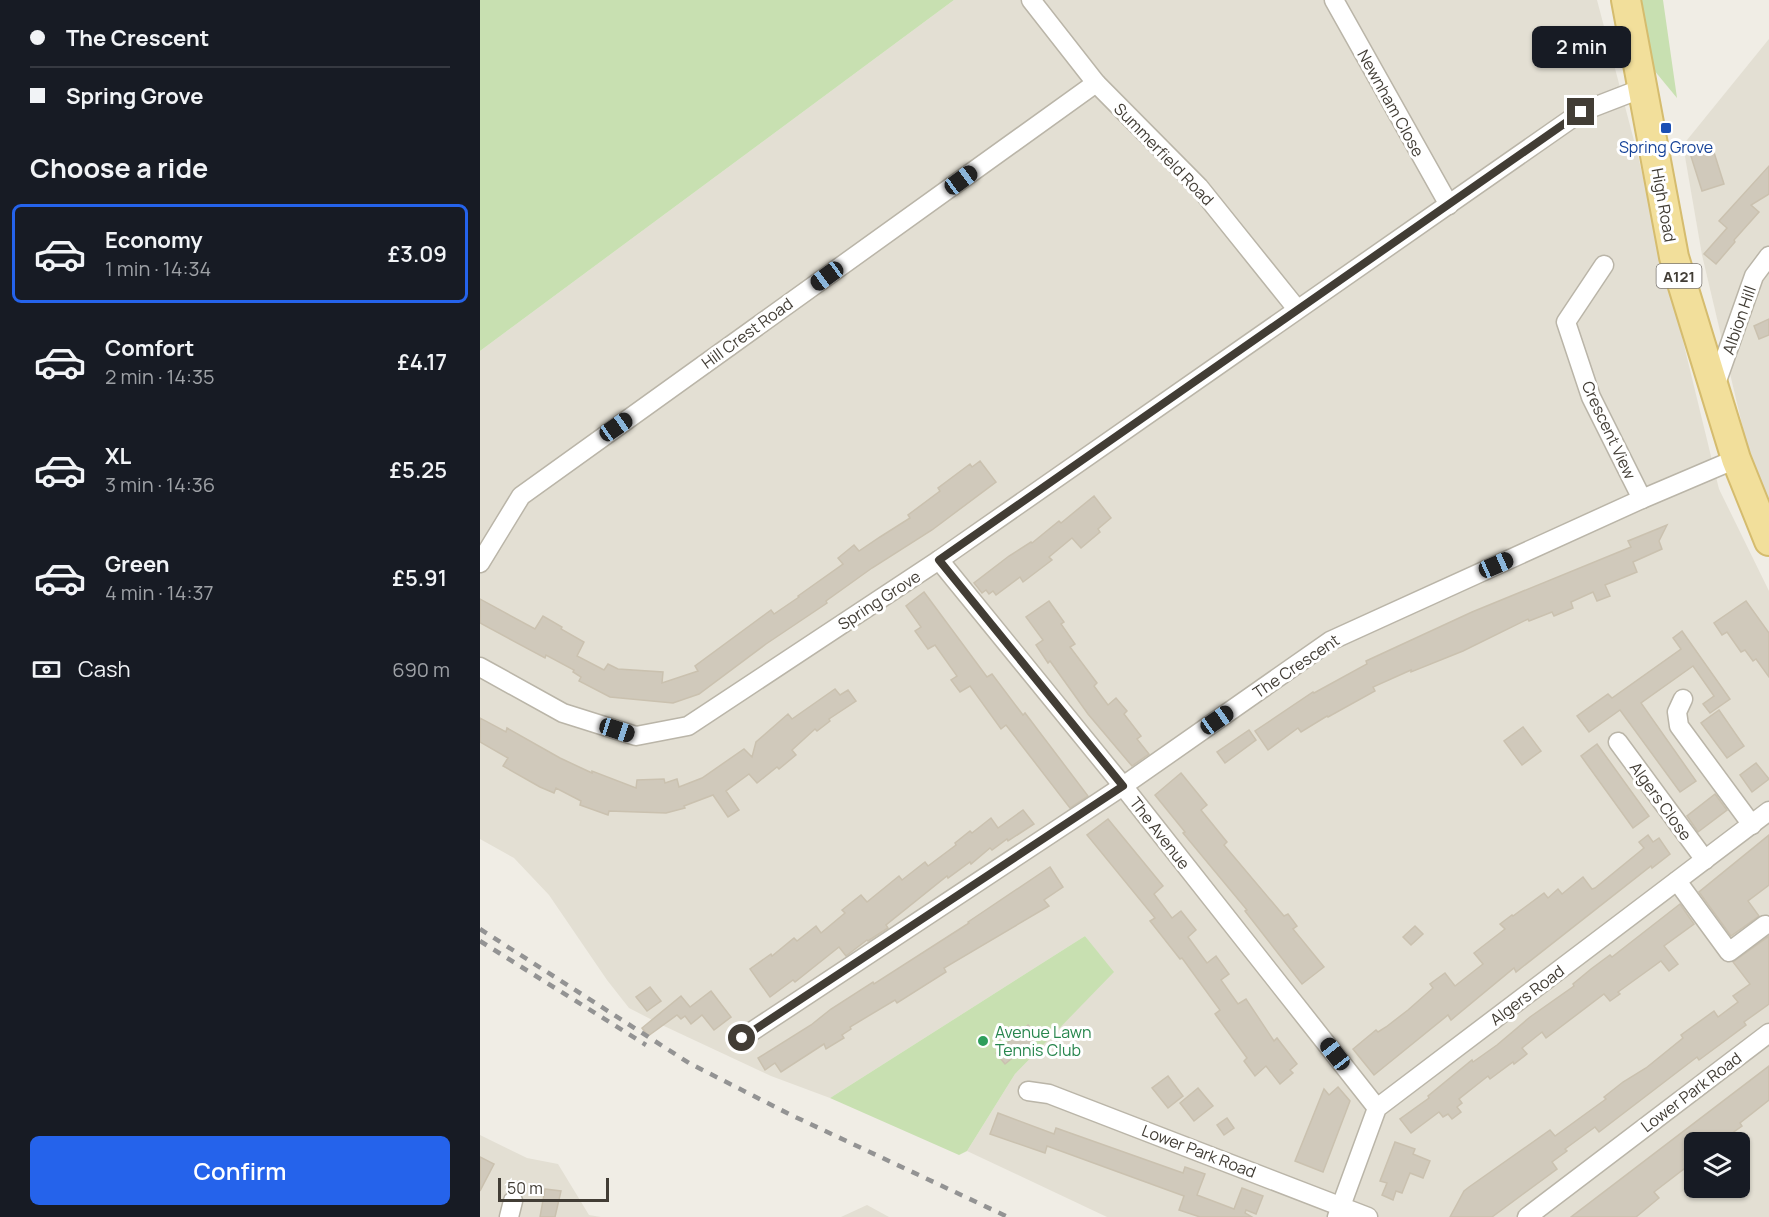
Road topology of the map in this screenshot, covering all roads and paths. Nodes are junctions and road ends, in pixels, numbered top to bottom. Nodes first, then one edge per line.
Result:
1 (1031, 0) edge
2 (1334, 0) edge
3 (1626, 0) edge
4 (1096, 83) junction
5 (1643, 88) junction
6 (1449, 205) junction
7 (1769, 256) edge
8 (1604, 264) dead end
9 (1297, 309) junction
10 (1712, 386) junction
11 (1736, 459) junction
12 (1642, 500) junction
13 (1769, 541) edge
14 (939, 560) junction
15 (480, 563) edge
16 (480, 667) edge
17 (1683, 699) dead end
18 (1618, 742) dead end
19 (1123, 786) junction
20 (1769, 811) edge
21 (1752, 825) junction
22 (1705, 860) junction
23 (1677, 881) junction
24 (1765, 925) dead end
25 (1769, 1033) edge
26 (742, 1038) dead end
27 (1028, 1091) dead end
28 (1377, 1108) junction
29 (1339, 1212) edge
30 (1363, 1216) edge
31 (1527, 1217) edge

1 - 4 street, Summerfield Road
2 - 6 street, Newnham Close
3 - 5 main road, High Road / A121
4 - 9 street, Summerfield Road
4 - 15 street, Hill Crest Road
5 - 6 street, Spring Grove
5 - 10 main road, High Road / A121
6 - 9 street, Spring Grove
7 - 10 street, Albion Hill
8 - 12 street, Crescent View
9 - 14 street, Spring Grove
10 - 11 main road, High Road / A121
11 - 12 street, The Crescent
11 - 13 main road, High Road / A121
12 - 19 street, The Crescent
14 - 16 street, Spring Grove
14 - 19 street, The Avenue
17 - 21 street
18 - 22 street, Algers Close
19 - 26 street, The Crescent
19 - 28 street, The Avenue
20 - 21 street, Algers Road
21 - 22 street, Algers Road
22 - 23 street, Algers Road
23 - 24 street
23 - 28 street, Algers Road
25 - 31 street, Lower Park Road
27 - 29 street, Lower Park Road
28 - 29 street
29 - 30 street, Lower Park Road

